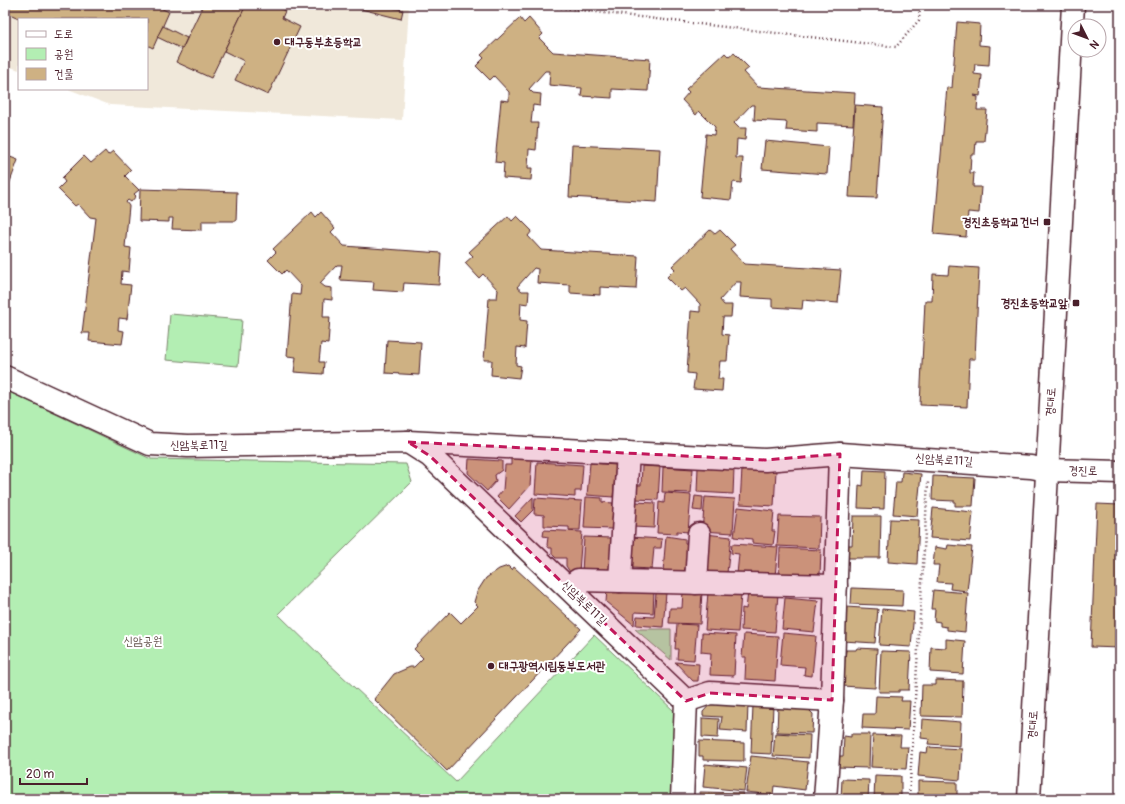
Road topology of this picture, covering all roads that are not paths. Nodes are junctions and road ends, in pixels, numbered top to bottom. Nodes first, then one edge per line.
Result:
1 (1073, 5) edge
2 (5, 376) edge
3 (408, 442) junction
4 (628, 453) junction
5 (840, 454) junction
6 (1047, 470) junction
7 (1120, 472) edge
8 (699, 534) dead end
9 (620, 581) junction
10 (696, 583) junction
11 (836, 586) junction
12 (568, 588) junction
13 (832, 700) junction
14 (686, 701) junction
15 (682, 799) edge
16 (825, 799) edge
17 (1029, 799) edge

1 - 6 street, 경대로
2 - 3 street, 신암북로11길
3 - 4 street, 신암북로11길
3 - 12 street, 신암북로11길
4 - 5 street, 신암북로11길
4 - 9 street
5 - 6 street, 신암북로11길
5 - 11 street
6 - 7 street, 경진로
6 - 17 street, 경대로
8 - 10 street
9 - 10 street
9 - 12 street
10 - 11 street
11 - 13 street
12 - 14 street, 신암북로11길
13 - 14 street
13 - 16 street
14 - 15 street

